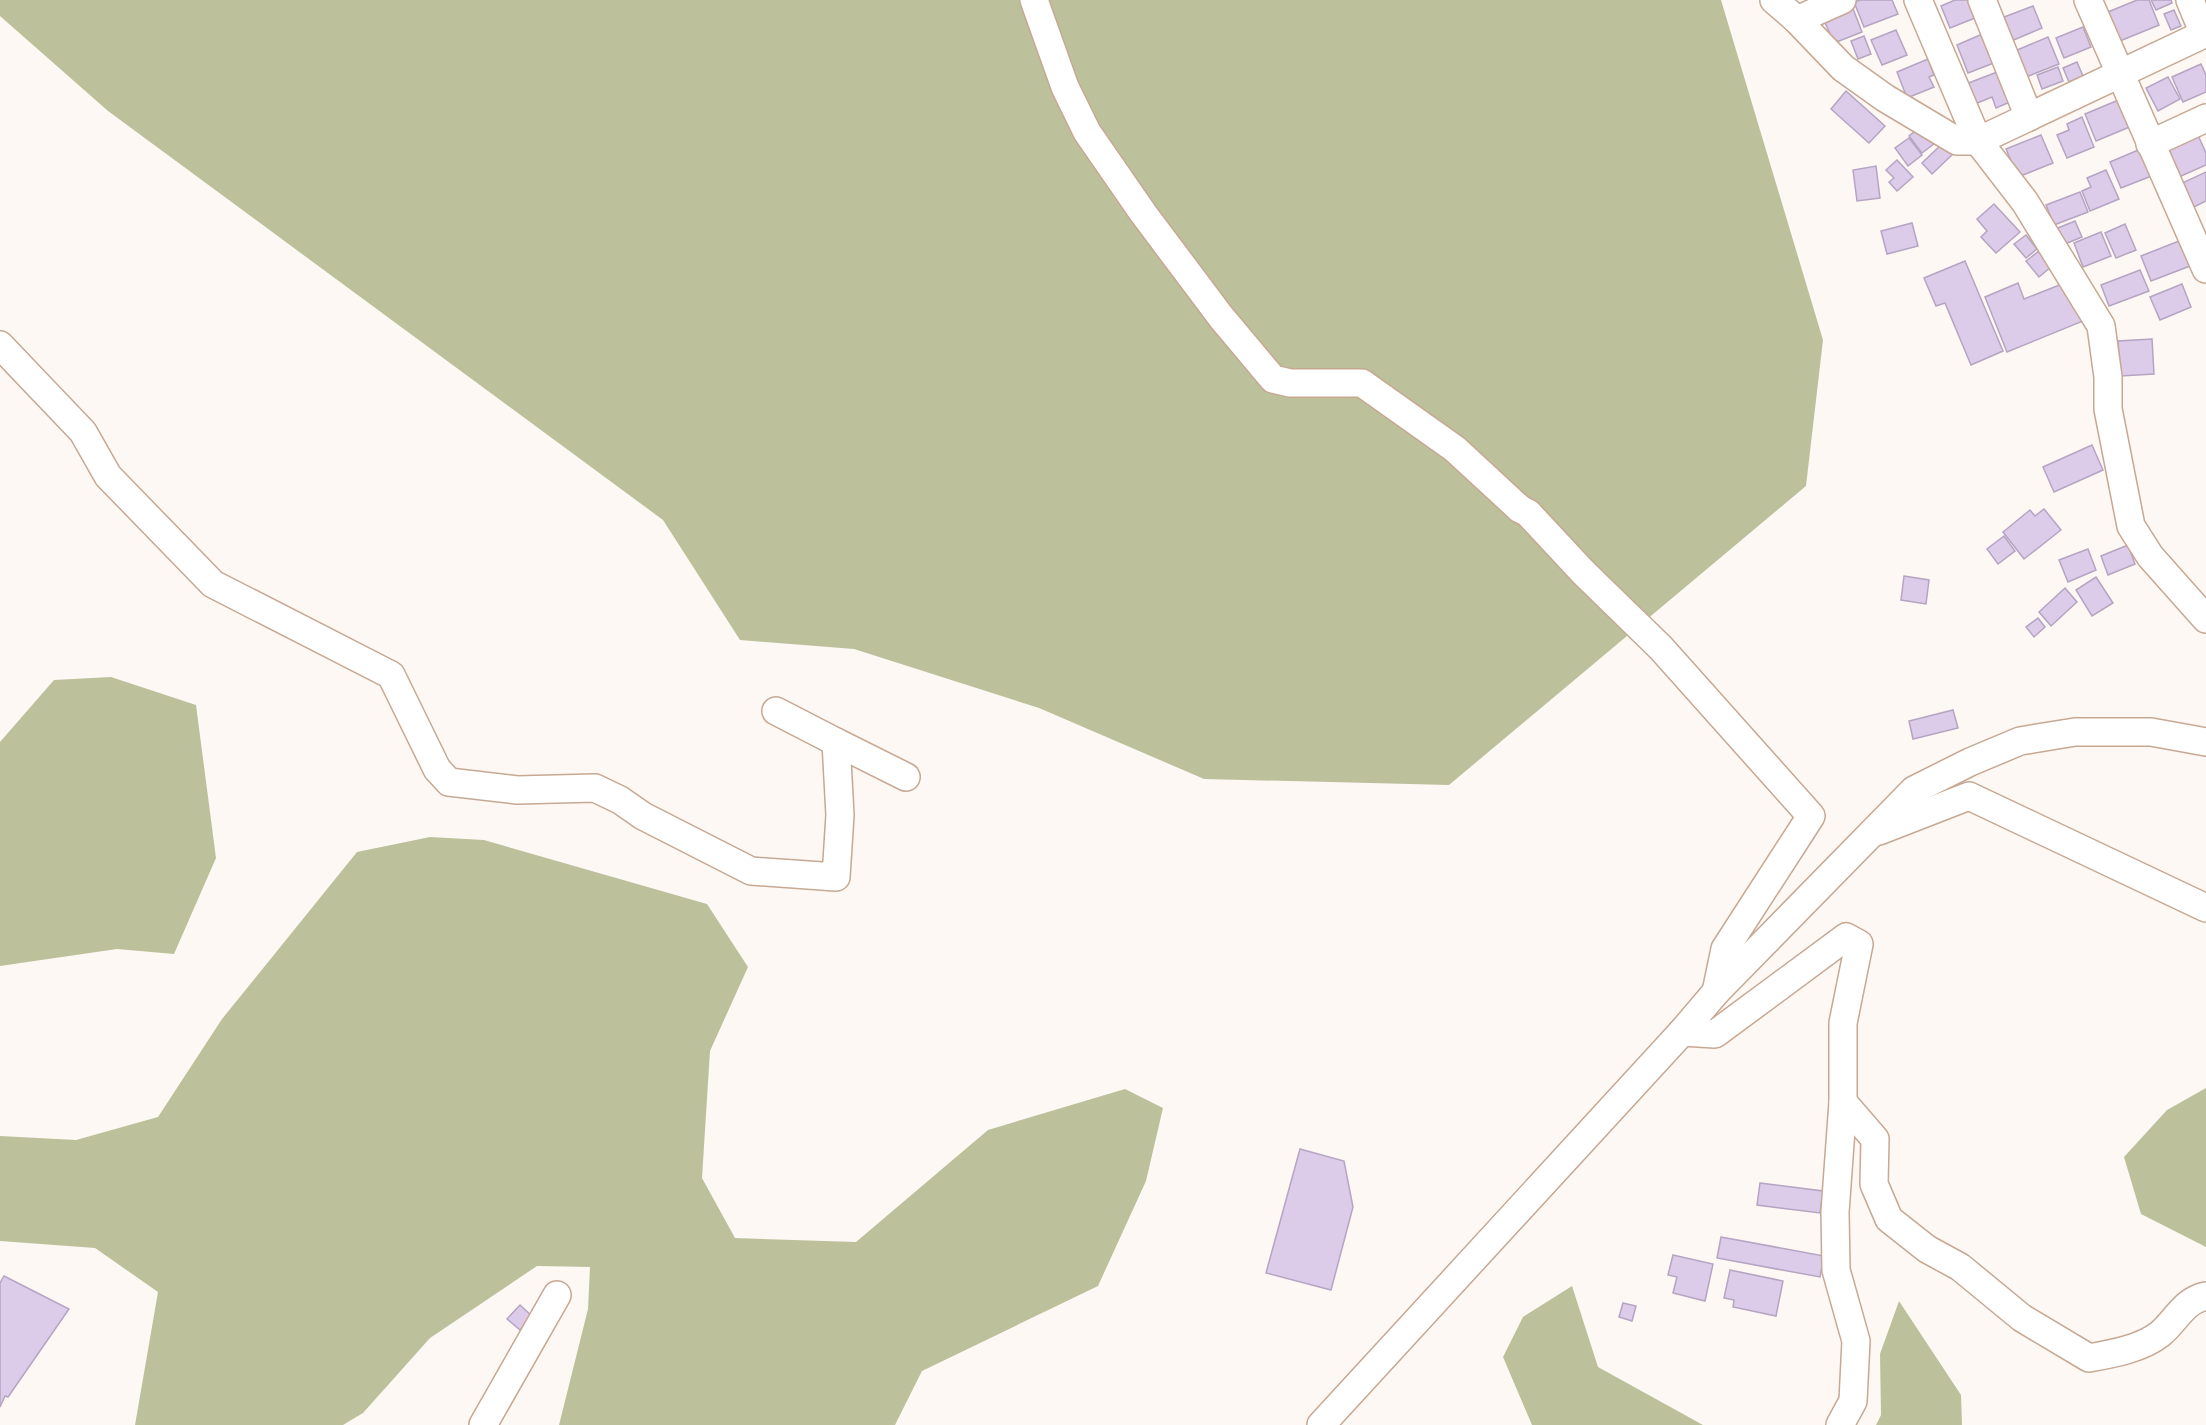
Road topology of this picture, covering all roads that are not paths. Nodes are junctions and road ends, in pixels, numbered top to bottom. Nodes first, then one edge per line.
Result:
1 (1034, 0) edge
2 (1774, 0) edge
3 (1842, 0) edge
4 (1918, 0) edge
5 (1982, 0) edge
6 (2088, 0) edge
7 (2190, 0) edge
8 (1797, 20) junction
9 (2205, 33) edge
10 (2120, 75) junction
11 (2029, 117) junction
12 (2206, 118) edge
13 (1978, 141) junction
14 (2150, 144) junction
15 (2198, 233) edge
16 (2206, 269) edge
17 (0, 345) edge
18 (2206, 619) edge
19 (777, 711) dead end
20 (2151, 732) junction
21 (836, 742) junction
22 (2206, 742) edge
23 (2206, 760) edge
24 (906, 777) dead end
25 (1868, 836) junction
26 (2206, 908) edge
27 (1716, 992) junction
28 (1682, 1032) junction
29 (1843, 1102) junction
30 (557, 1295) dead end
31 (2206, 1296) edge
32 (483, 1425) edge
33 (1321, 1425) edge
34 (1840, 1425) edge

1 - 27 street
2 - 8 street
3 - 8 street
4 - 13 street
5 - 11 street
6 - 10 street
7 - 9 street
8 - 13 street
9 - 10 street
10 - 11 street
10 - 14 street
11 - 13 street
12 - 14 street
13 - 18 street
14 - 15 street
15 - 16 street
17 - 21 street
19 - 21 street
20 - 22 street
20 - 23 street
20 - 25 street
21 - 24 street
25 - 26 street
25 - 27 street
27 - 28 street
28 - 29 street
28 - 33 street
29 - 31 street
29 - 34 street
30 - 32 street

